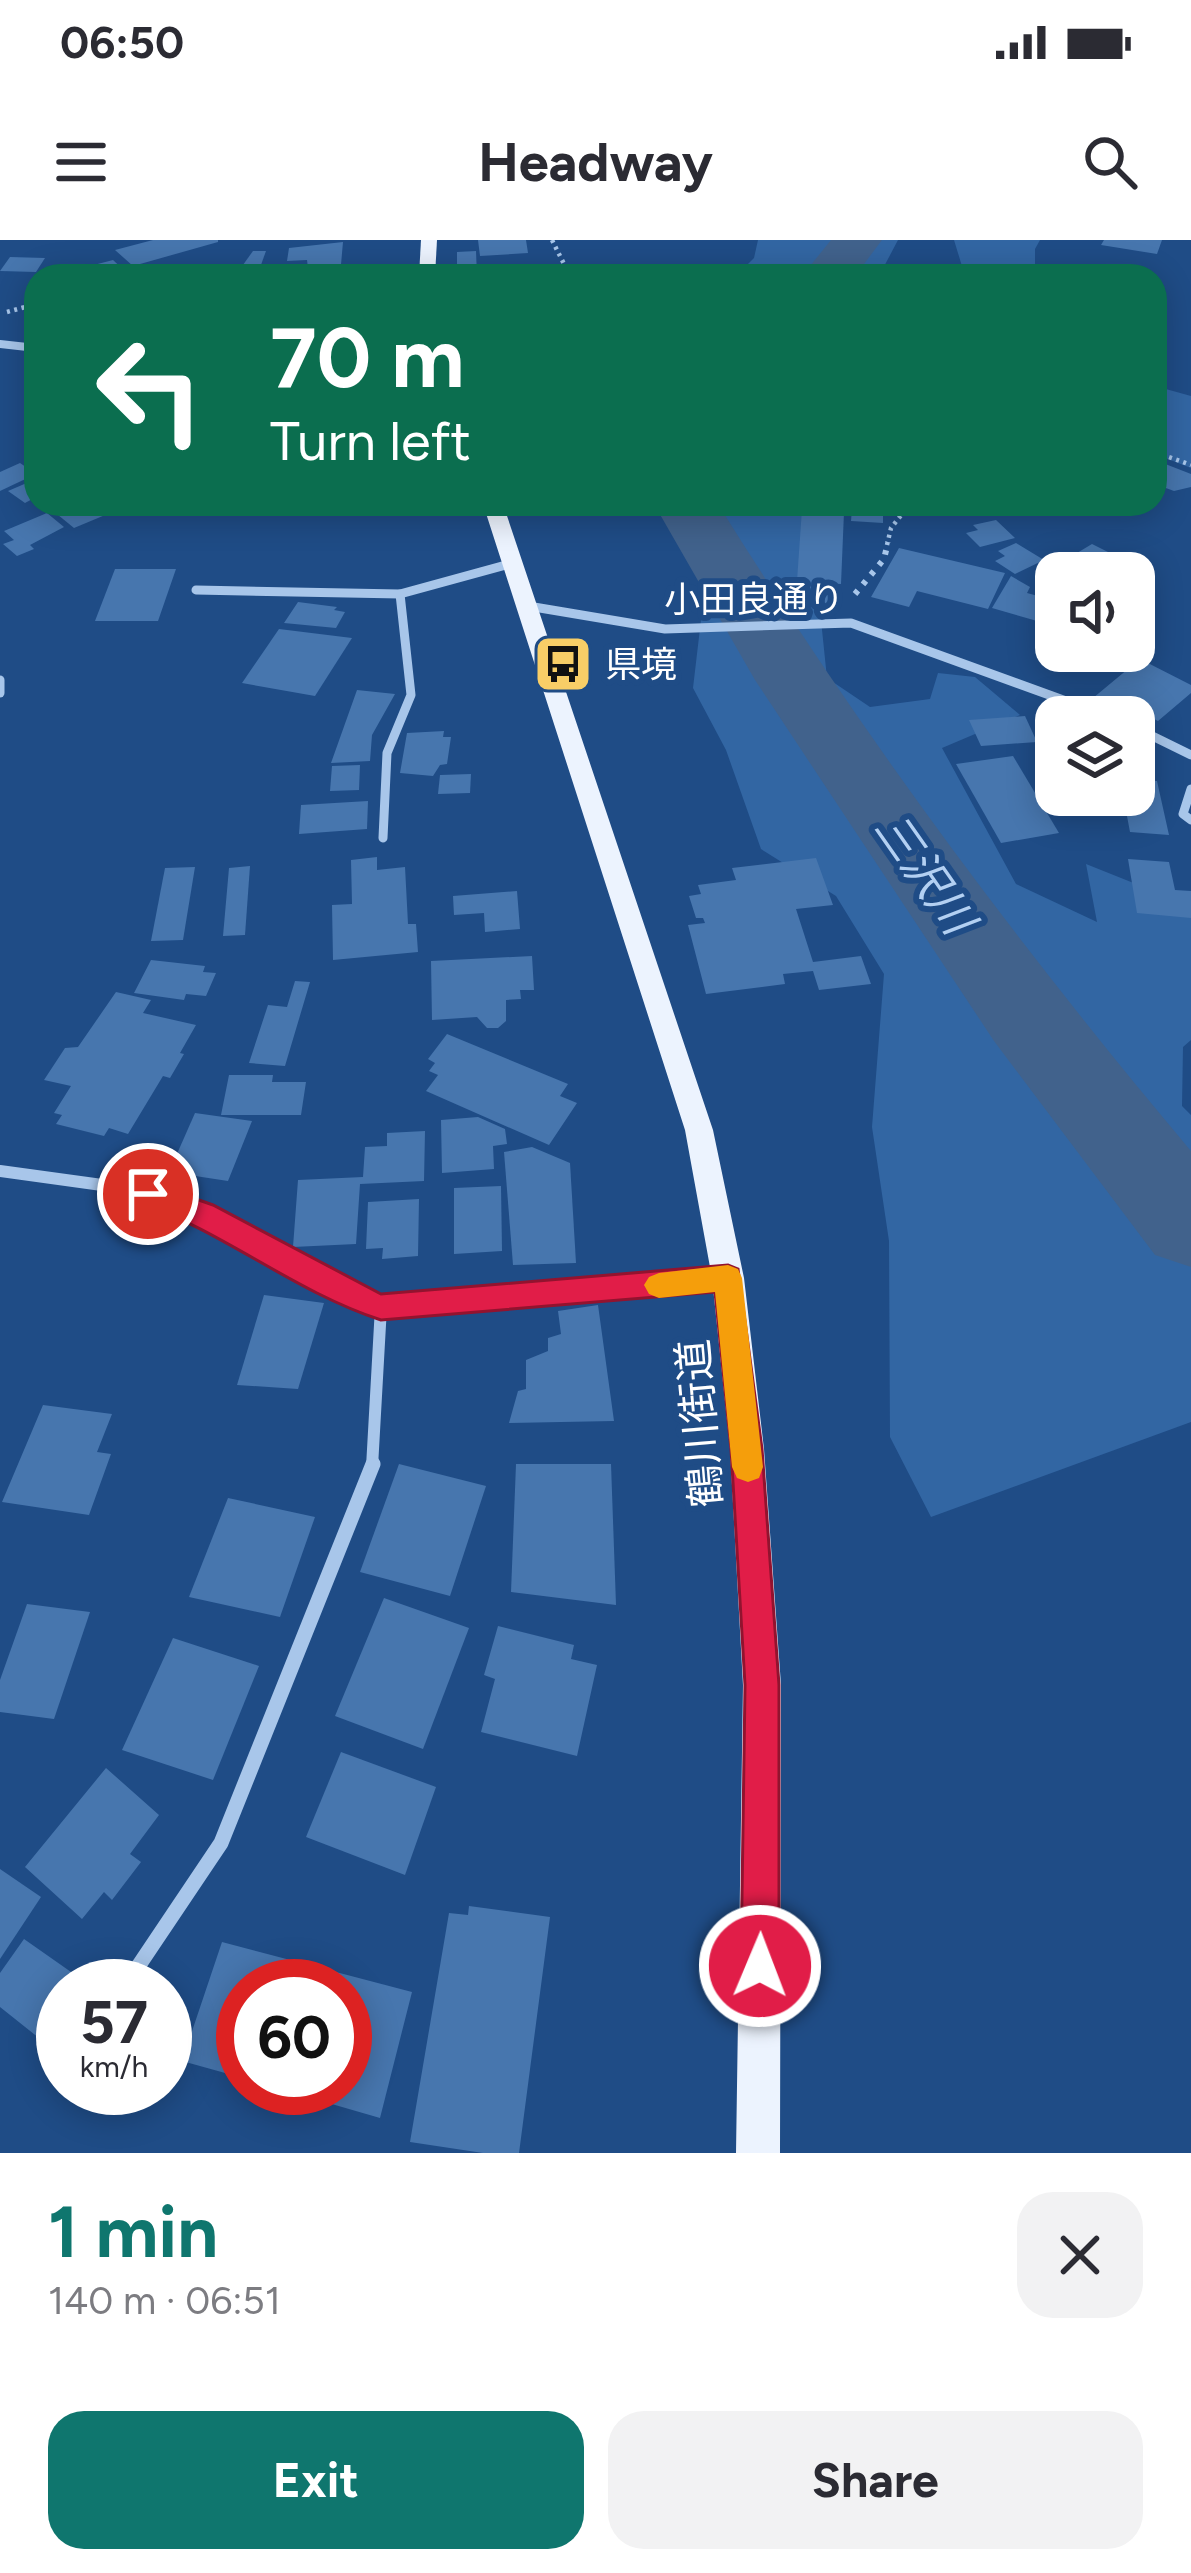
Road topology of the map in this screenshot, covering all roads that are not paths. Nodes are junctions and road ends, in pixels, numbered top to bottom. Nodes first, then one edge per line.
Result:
1 (497, 516) edge
2 (513, 563) junction
3 (196, 590) dead end
4 (400, 594) junction
5 (528, 606) junction
6 (0, 680) edge
7 (0, 693) edge
8 (1052, 696) edge
9 (1155, 738) edge
10 (1191, 754) edge
11 (1191, 788) edge
12 (1191, 820) edge
13 (383, 838) dead end
14 (0, 1171) edge
15 (728, 1278) junction
16 (381, 1307) junction
17 (143, 1959) edge
18 (758, 2153) edge

1 - 2 main road, 鶴川街道
2 - 4 street
2 - 5 main road, 鶴川街道
3 - 4 street
4 - 13 street
5 - 8 street, 小田良通り
5 - 15 main road, 鶴川街道
6 - 7 street
9 - 10 street
11 - 12 street
14 - 16 street
15 - 16 street
15 - 18 main road, 鶴川街道
16 - 17 street

